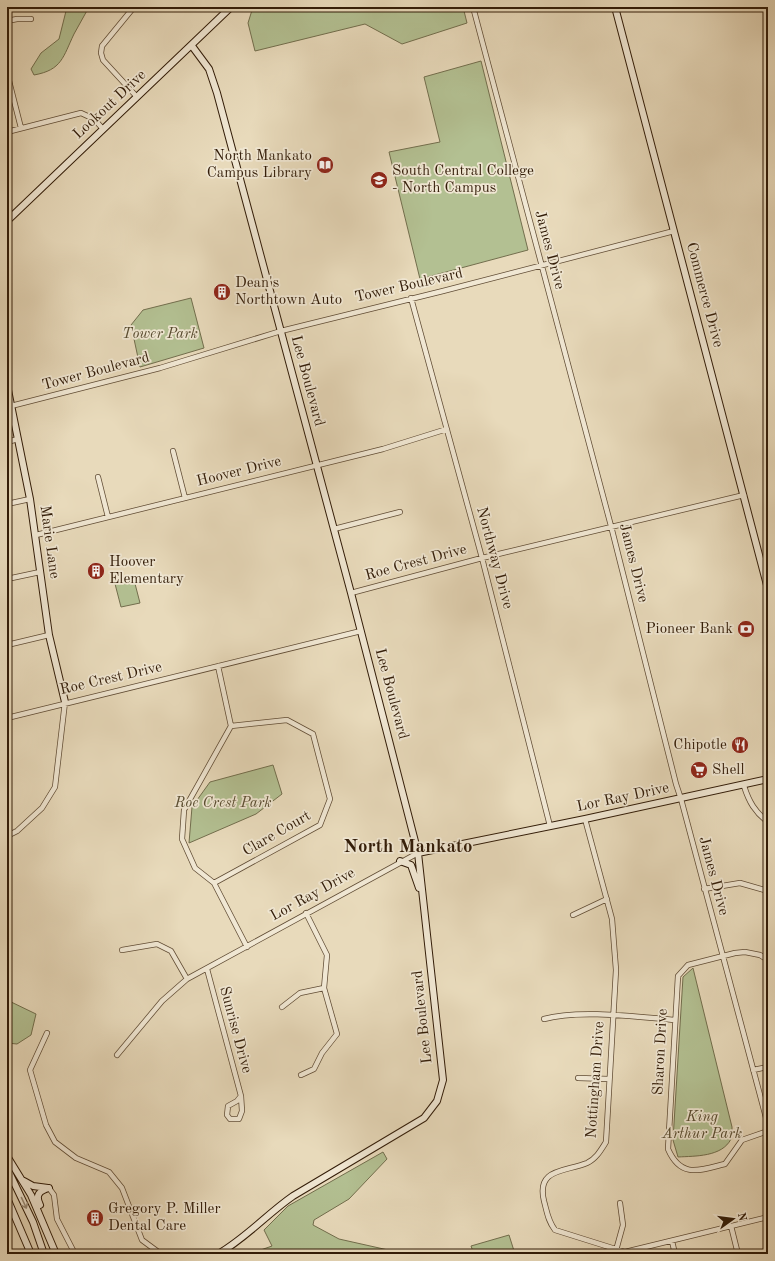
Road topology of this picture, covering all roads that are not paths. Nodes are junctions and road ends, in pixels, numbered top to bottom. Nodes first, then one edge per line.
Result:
1 (134, 7) edge
2 (231, 7) edge
3 (473, 7) edge
4 (615, 7) edge
5 (31, 19) dead end
6 (7, 21) edge
7 (192, 46) junction
8 (7, 73) edge
9 (137, 97) junction
10 (21, 128) junction
11 (103, 129) junction
12 (7, 132) edge
13 (7, 221) edge
14 (674, 231) junction
15 (541, 265) junction
16 (412, 298) junction
17 (280, 331) junction
18 (7, 386) edge
19 (12, 406) junction
20 (447, 429) junction
21 (18, 439) junction
22 (7, 442) edge
23 (174, 451) dead end
24 (316, 466) junction
25 (98, 477) dead end
26 (744, 495) junction
27 (185, 498) junction
28 (30, 499) junction
29 (7, 504) edge
30 (400, 512) dead end
31 (108, 517) junction
32 (611, 526) junction
33 (334, 529) junction
34 (36, 535) junction
35 (482, 558) junction
36 (40, 572) junction
37 (7, 580) edge
38 (768, 589) edge
39 (351, 593) junction
40 (361, 630) junction
41 (49, 635) junction
42 (7, 645) edge
43 (218, 666) junction
44 (66, 702) junction
45 (7, 718) edge
46 (230, 726) junction
47 (768, 779) edge
48 (744, 786) junction
49 (681, 799) junction
50 (585, 819) junction
51 (768, 822) edge
52 (550, 826) junction
53 (7, 836) edge
54 (418, 853) junction
55 (400, 861) junction
56 (214, 883) junction
57 (704, 889) junction
58 (768, 891) edge
59 (423, 899) junction
60 (607, 899) junction
61 (306, 914) junction
62 (573, 915) dead end
63 (247, 947) junction
64 (122, 950) dead end
65 (722, 956) junction
66 (768, 960) edge
67 (207, 969) junction
68 (187, 979) junction
69 (324, 988) junction
70 (282, 1007) dead end
71 (613, 1015) junction
72 (544, 1019) dead end
73 (675, 1020) junction
74 (47, 1033) dead end
75 (118, 1055) dead end
76 (768, 1068) edge
77 (753, 1070) junction
78 (301, 1075) dead end
79 (578, 1078) dead end
80 (609, 1079) junction
81 (241, 1096) junction
82 (768, 1125) edge
83 (768, 1131) edge
84 (7, 1156) edge
85 (7, 1168) edge
86 (23, 1180) junction
87 (49, 1188) junction
88 (7, 1198) edge
89 (620, 1203) dead end
90 (768, 1217) edge
91 (731, 1226) junction
92 (672, 1240) junction
93 (52, 1244) junction
94 (616, 1252) edge
95 (31, 1254) edge
96 (44, 1254) edge
97 (56, 1254) edge
98 (75, 1254) edge
99 (161, 1254) edge
100 (218, 1254) edge
101 (675, 1254) edge
102 (738, 1254) edge

1 - 9 street
2 - 7 street, Lookout Drive
3 - 15 street, James Drive
4 - 14 street, Commerce Drive
5 - 6 street
7 - 9 street, Lookout Drive
7 - 17 street, Lee Boulevard
8 - 10 street
9 - 11 street, Lookout Drive
10 - 11 street
10 - 12 street
11 - 13 street, Lookout Drive
14 - 15 street, Tower Boulevard
14 - 26 street, Commerce Drive
15 - 16 street, Tower Boulevard
15 - 32 street, James Drive
16 - 17 street, Tower Boulevard
16 - 20 street, Northway Drive
17 - 19 street, Tower Boulevard
17 - 24 street, Lee Boulevard
18 - 19 street, Marie Lane
19 - 21 street, Marie Lane
20 - 24 street, Hoover Drive
20 - 35 street, Northway Drive
21 - 22 street
21 - 28 street, Marie Lane
23 - 27 street
24 - 27 street, Hoover Drive
24 - 33 street, Lee Boulevard
25 - 31 street
26 - 32 street, Roe Crest Drive
26 - 38 street, Commerce Drive
27 - 31 street, Hoover Drive
28 - 29 street
28 - 34 street, Marie Lane
30 - 33 street
31 - 34 street, Hoover Drive
32 - 35 street, Roe Crest Drive
32 - 49 street, James Drive
33 - 39 street, Lee Boulevard
34 - 36 street, Marie Lane
35 - 39 street, Roe Crest Drive
35 - 52 street, Northway Drive
36 - 37 street
36 - 41 street, Marie Lane
39 - 40 street, Lee Boulevard
40 - 43 street, Roe Crest Drive
40 - 54 street, Lee Boulevard
41 - 42 street
41 - 44 street, Marie Lane
43 - 44 street, Roe Crest Drive
43 - 46 street
44 - 45 street, Roe Crest Drive
44 - 53 street
46 - 56 street
46 - 56 street, Clare Court
47 - 48 street, Lor Ray Drive
48 - 49 street, Lor Ray Drive
48 - 51 street
49 - 50 street, Lor Ray Drive
49 - 57 street, James Drive
50 - 52 street, Lor Ray Drive
50 - 60 street, Nottingham Drive
52 - 54 street, Lor Ray Drive
54 - 55 street, Lor Ray Drive
54 - 59 street, Lee Boulevard
55 - 59 street
55 - 61 street, Lor Ray Drive
56 - 63 street
57 - 58 street
57 - 65 street, James Drive
59 - 100 street, Lee Boulevard
60 - 62 street
60 - 71 street, Nottingham Drive
61 - 63 street, Lor Ray Drive
61 - 69 street
63 - 67 street, Lor Ray Drive
64 - 68 street
65 - 66 street, Sharon Drive
65 - 73 street, Sharon Drive
65 - 77 street, James Drive
67 - 68 street, Lor Ray Drive
67 - 81 street, Sunrise Drive
68 - 75 street, Lor Ray Drive
69 - 70 street
69 - 78 street
71 - 72 street
71 - 73 street
71 - 80 street, Nottingham Drive
73 - 83 street, Sharon Drive
74 - 99 street
76 - 77 street
77 - 82 street, James Drive
79 - 80 street
80 - 94 street, Nottingham Drive
81 - 81 street, Sunrise Drive
84 - 86 street
85 -> 96 street
86 - 87 street
86 - 93 street
87 - 93 street
87 - 98 street
88 - 95 street
89 - 94 street
90 - 91 street, Nottingham Drive
91 - 92 street, Nottingham Drive
91 - 102 street
92 - 94 street, Nottingham Drive
92 - 101 street
93 - 97 street

